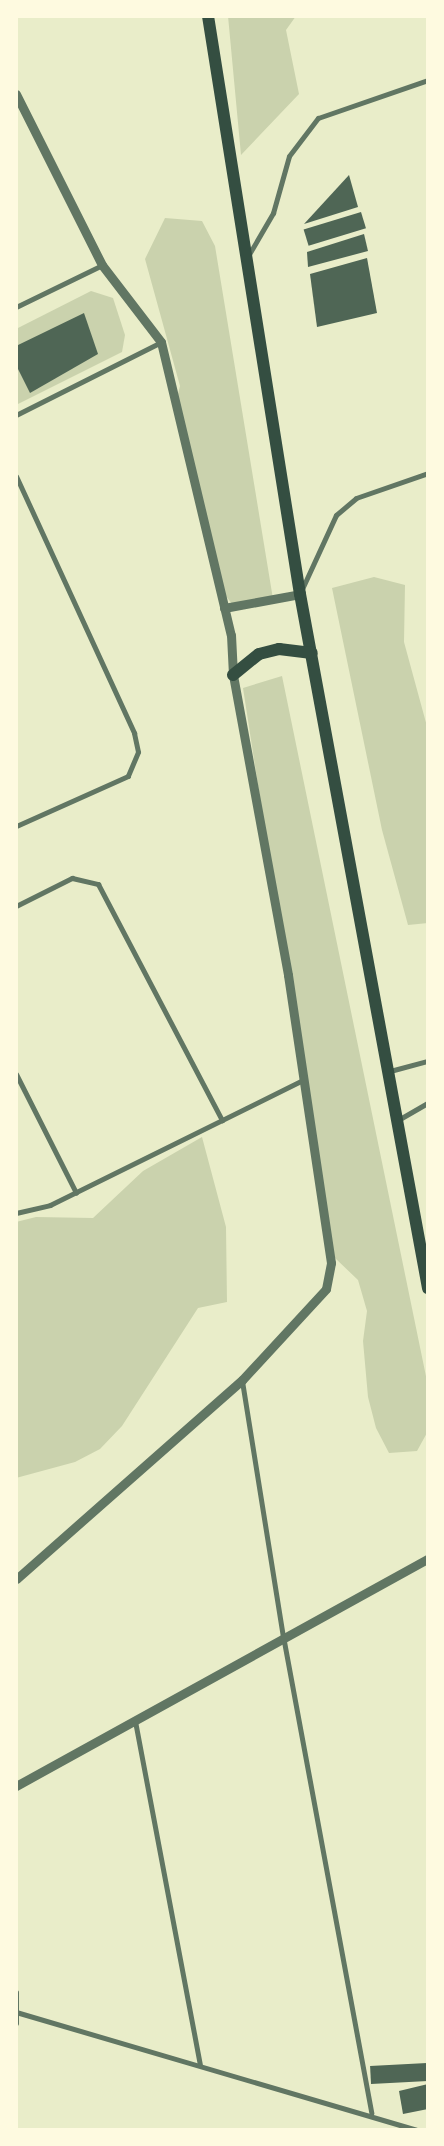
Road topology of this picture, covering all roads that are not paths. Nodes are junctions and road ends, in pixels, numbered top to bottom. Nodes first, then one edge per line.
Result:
1 (208, 16) edge
2 (428, 80) edge
3 (16, 94) edge
4 (244, 263) junction
5 (102, 265) junction
6 (16, 307) edge
7 (161, 342) junction
8 (16, 415) edge
9 (428, 473) edge
10 (16, 476) edge
11 (300, 594) junction
12 (224, 608) junction
13 (312, 653) junction
14 (233, 676) junction
15 (16, 826) edge
16 (16, 906) edge
17 (428, 1061) edge
18 (387, 1072) junction
19 (16, 1074) edge
20 (303, 1080) junction
21 (428, 1104) edge
22 (222, 1120) junction
23 (397, 1121) junction
24 (76, 1193) junction
25 (16, 1212) edge
26 (428, 1288) edge
27 (242, 1380) junction
28 (428, 1559) edge
29 (16, 1579) edge
30 (283, 1636) junction
31 (135, 1721) junction
32 (16, 1786) edge
33 (16, 1992) edge
34 (18, 2012) edge
35 (16, 2023) edge
36 (200, 2064) junction
37 (371, 2113) junction
38 (416, 2130) edge

1 - 4 main road
2 - 4 street
3 - 5 street
4 - 11 main road
5 - 6 street
5 - 7 street
7 - 8 street
7 - 12 street
9 - 11 street
10 - 15 street
11 - 12 street
11 - 13 main road
12 - 14 street
13 - 14 main road
13 - 18 main road
14 - 20 street
16 - 22 street
17 - 18 street
18 - 23 main road
19 - 24 street
20 - 22 street
20 - 27 street
21 - 23 street
22 - 24 street
23 - 26 main road
24 - 25 street
27 - 29 street
27 - 30 street
28 - 30 street
30 - 31 street
30 - 37 street
31 - 32 street
31 - 36 street
33 - 34 street
34 - 35 street
34 - 36 street
36 - 37 street
37 - 38 street

